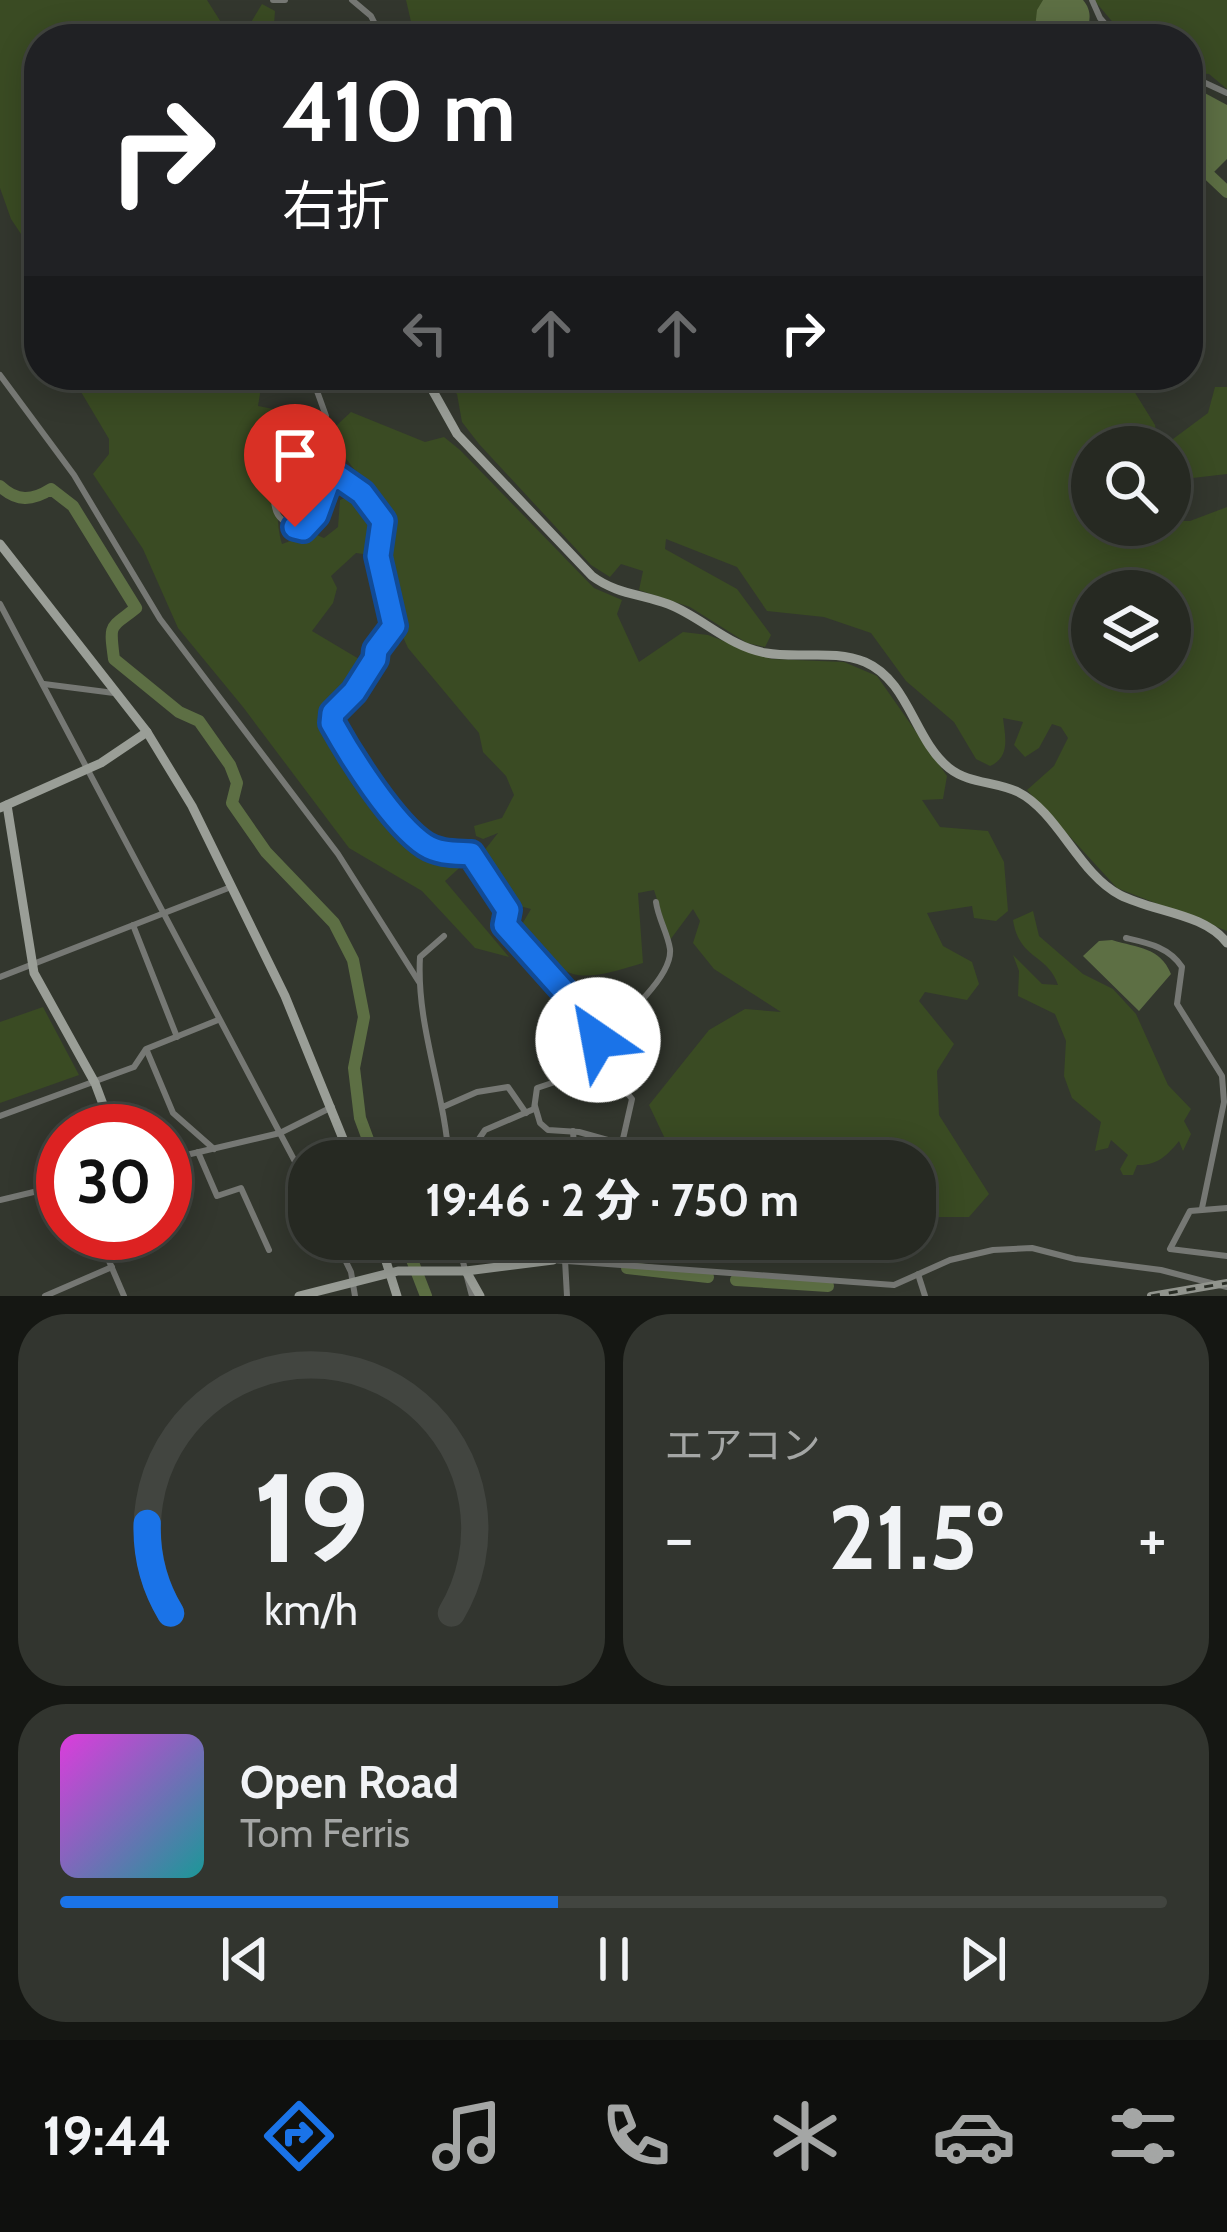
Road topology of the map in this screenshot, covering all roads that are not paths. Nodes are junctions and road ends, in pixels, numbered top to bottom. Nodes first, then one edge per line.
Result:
1 (273, 0) edge
2 (285, 0) edge
3 (352, 0) edge
4 (375, 24) edge
5 (0, 375) edge
6 (317, 390) edge
7 (433, 390) edge
8 (0, 544) edge
9 (0, 604) edge
10 (44, 684) junction
11 (118, 693) junction
12 (147, 732) junction
13 (87, 769) junction
14 (2, 803) edge
15 (232, 886) junction
16 (656, 902) dead end
17 (164, 913) junction
18 (133, 925) junction
19 (443, 936) dead end
20 (1126, 938) dead end
21 (1227, 943) edge
22 (32, 965) junction
23 (0, 977) edge
24 (419, 982) junction
25 (219, 1020) junction
26 (177, 1037) junction
27 (595, 1040) junction
28 (146, 1049) junction
29 (94, 1083) junction
30 (1225, 1102) edge
31 (102, 1104) edge
32 (445, 1106) junction
33 (536, 1106) junction
34 (332, 1107) junction
35 (526, 1113) junction
36 (0, 1116) edge
37 (573, 1131) junction
38 (280, 1133) junction
39 (344, 1140) edge
40 (447, 1140) edge
41 (478, 1140) edge
42 (574, 1140) edge
43 (607, 1140) edge
44 (623, 1140) edge
45 (288, 1148) edge
46 (214, 1149) junction
47 (198, 1152) junction
48 (192, 1153) edge
49 (36, 1191) edge
50 (0, 1200) edge
51 (1202, 1208) junction
52 (1227, 1208) edge
53 (269, 1250) dead end
54 (1227, 1256) edge
55 (109, 1260) edge
56 (344, 1260) edge
57 (389, 1260) edge
58 (463, 1260) edge
59 (502, 1260) edge
60 (559, 1260) junction
61 (609, 1262) joint
62 (112, 1267) junction
63 (502, 1267) junction
64 (466, 1271) junction
65 (394, 1272) junction
66 (918, 1274) junction
67 (353, 1280) junction
68 (1227, 1287) edge
69 (45, 1296) edge
70 (124, 1296) edge
71 (298, 1296) edge
72 (355, 1296) edge
73 (397, 1296) edge
74 (476, 1296) edge
75 (566, 1296) edge
76 (925, 1296) edge

1 - 2 street
3 - 4 street
5 - 24 street
6 - 27 street
7 - 21 street
8 - 11 street
9 - 10 street
10 - 11 street
10 - 13 street
11 - 12 street
12 - 13 street
12 - 15 street
13 - 14 street
13 - 17 street
14 - 22 street
15 - 17 street
15 - 34 street
16 - 27 street
17 - 18 street
17 - 25 street
18 - 22 street
18 - 26 street
19 - 24 street
20 - 30 street
22 - 23 street
22 - 29 street
24 - 32 street
25 - 26 street
25 - 38 street
26 - 28 street
27 - 33 street
27 - 44 street
28 - 29 street
28 - 46 street
29 - 31 street
29 - 36 street
30 - 51 street
32 - 35 street
32 - 40 street
33 - 35 street
33 - 37 street
34 - 38 street
34 - 39 street
35 - 41 street
37 - 42 street
37 - 43 street
38 - 45 street
38 - 46 street
46 - 47 street
47 - 48 street
47 - 53 street
49 - 50 street
51 - 52 street
51 - 54 street
55 - 62 street
56 - 67 street
57 - 65 street
58 - 64 street
59 - 63 street
60 - 61 street
60 - 63 street
60 - 75 street
61 - 66 street
62 - 69 street
62 - 70 street
63 - 64 street
64 - 65 street
64 - 74 street
65 - 67 street
65 - 73 street
66 - 68 street
66 - 76 street
67 - 71 street
67 - 72 street

